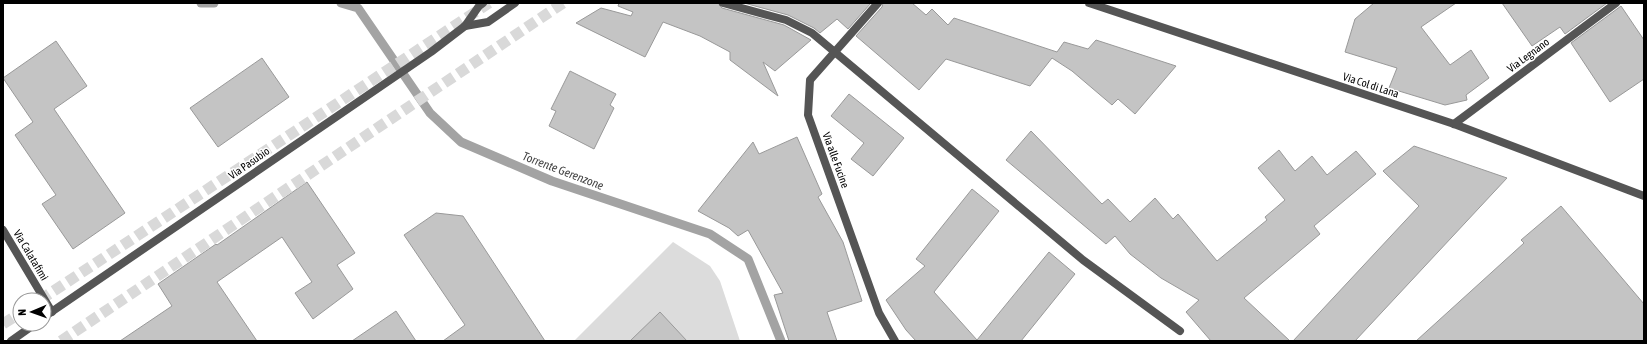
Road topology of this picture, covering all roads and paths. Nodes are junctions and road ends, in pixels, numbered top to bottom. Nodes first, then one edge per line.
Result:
1 (483, 3) edge
2 (515, 3) edge
3 (723, 3) edge
4 (878, 3) edge
5 (1089, 3) edge
6 (1616, 3) edge
7 (1100, 4) edge
8 (465, 26) junction
9 (834, 53) junction
10 (1454, 124) junction
11 (1644, 196) edge
12 (3, 230) edge
13 (40, 292) edge
14 (52, 312) edge
15 (1180, 331) dead end
16 (24, 332) edge
17 (11, 341) edge
18 (895, 341) edge

1 - 8 street, Via Pasubio
2 - 8 street, Via Pasubio
3 - 9 street
4 - 9 street, Via alle Fucine
5 - 7 street, Via Col di Lana
6 - 10 street, Via Legnano
7 - 10 street, Via Col di Lana
8 - 14 street, Via Pasubio
9 - 15 street
9 - 18 street, Via alle Fucine
10 - 11 street, Via Col di Lana
12 - 13 street, Via Calatafimi
16 - 17 street

